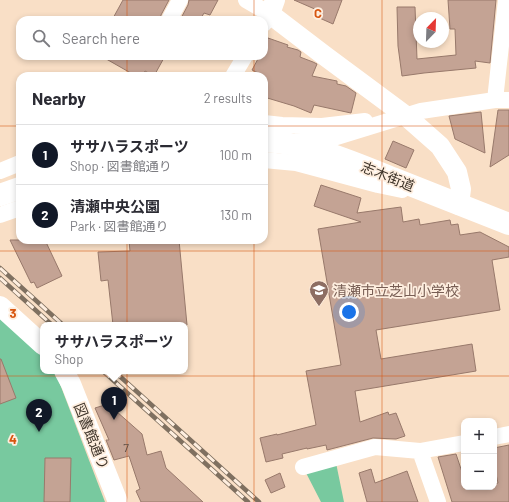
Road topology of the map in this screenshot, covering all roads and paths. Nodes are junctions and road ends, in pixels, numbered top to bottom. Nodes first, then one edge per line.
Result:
1 (180, 0) edge
2 (246, 0) edge
3 (506, 0) edge
4 (270, 13) edge
5 (171, 16) edge
6 (243, 60) edge
7 (235, 72) edge
8 (502, 100) edge
9 (406, 116) junction
10 (268, 123) edge
11 (273, 141) edge
12 (268, 160) edge
13 (16, 165) edge
14 (0, 171) edge
15 (16, 190) edge
16 (0, 196) edge
17 (439, 197) junction
18 (460, 205) junction
19 (16, 209) edge
20 (0, 215) edge
21 (509, 224) edge
22 (0, 306) edge
23 (40, 342) edge
24 (66, 374) edge
25 (509, 434) edge
26 (497, 436) edge
27 (461, 444) edge
28 (420, 451) junction
29 (303, 467) dead end
30 (118, 502) edge
31 (438, 502) edge

1 - 5 street
2 - 4 street
3 - 8 street
4 - 9 street
6 - 7 street
8 - 9 street
9 - 10 street
9 - 11 street
9 - 18 street
11 - 17 main road, 志木街道
12 - 17 street
13 - 14 street
15 - 16 main road
17 - 18 main road, 志木街道
18 - 21 main road, 志木街道
19 - 20 street
22 - 23 street
24 - 30 street, 図書館通り
25 - 26 street
27 - 28 street
28 - 29 street
28 - 31 street

